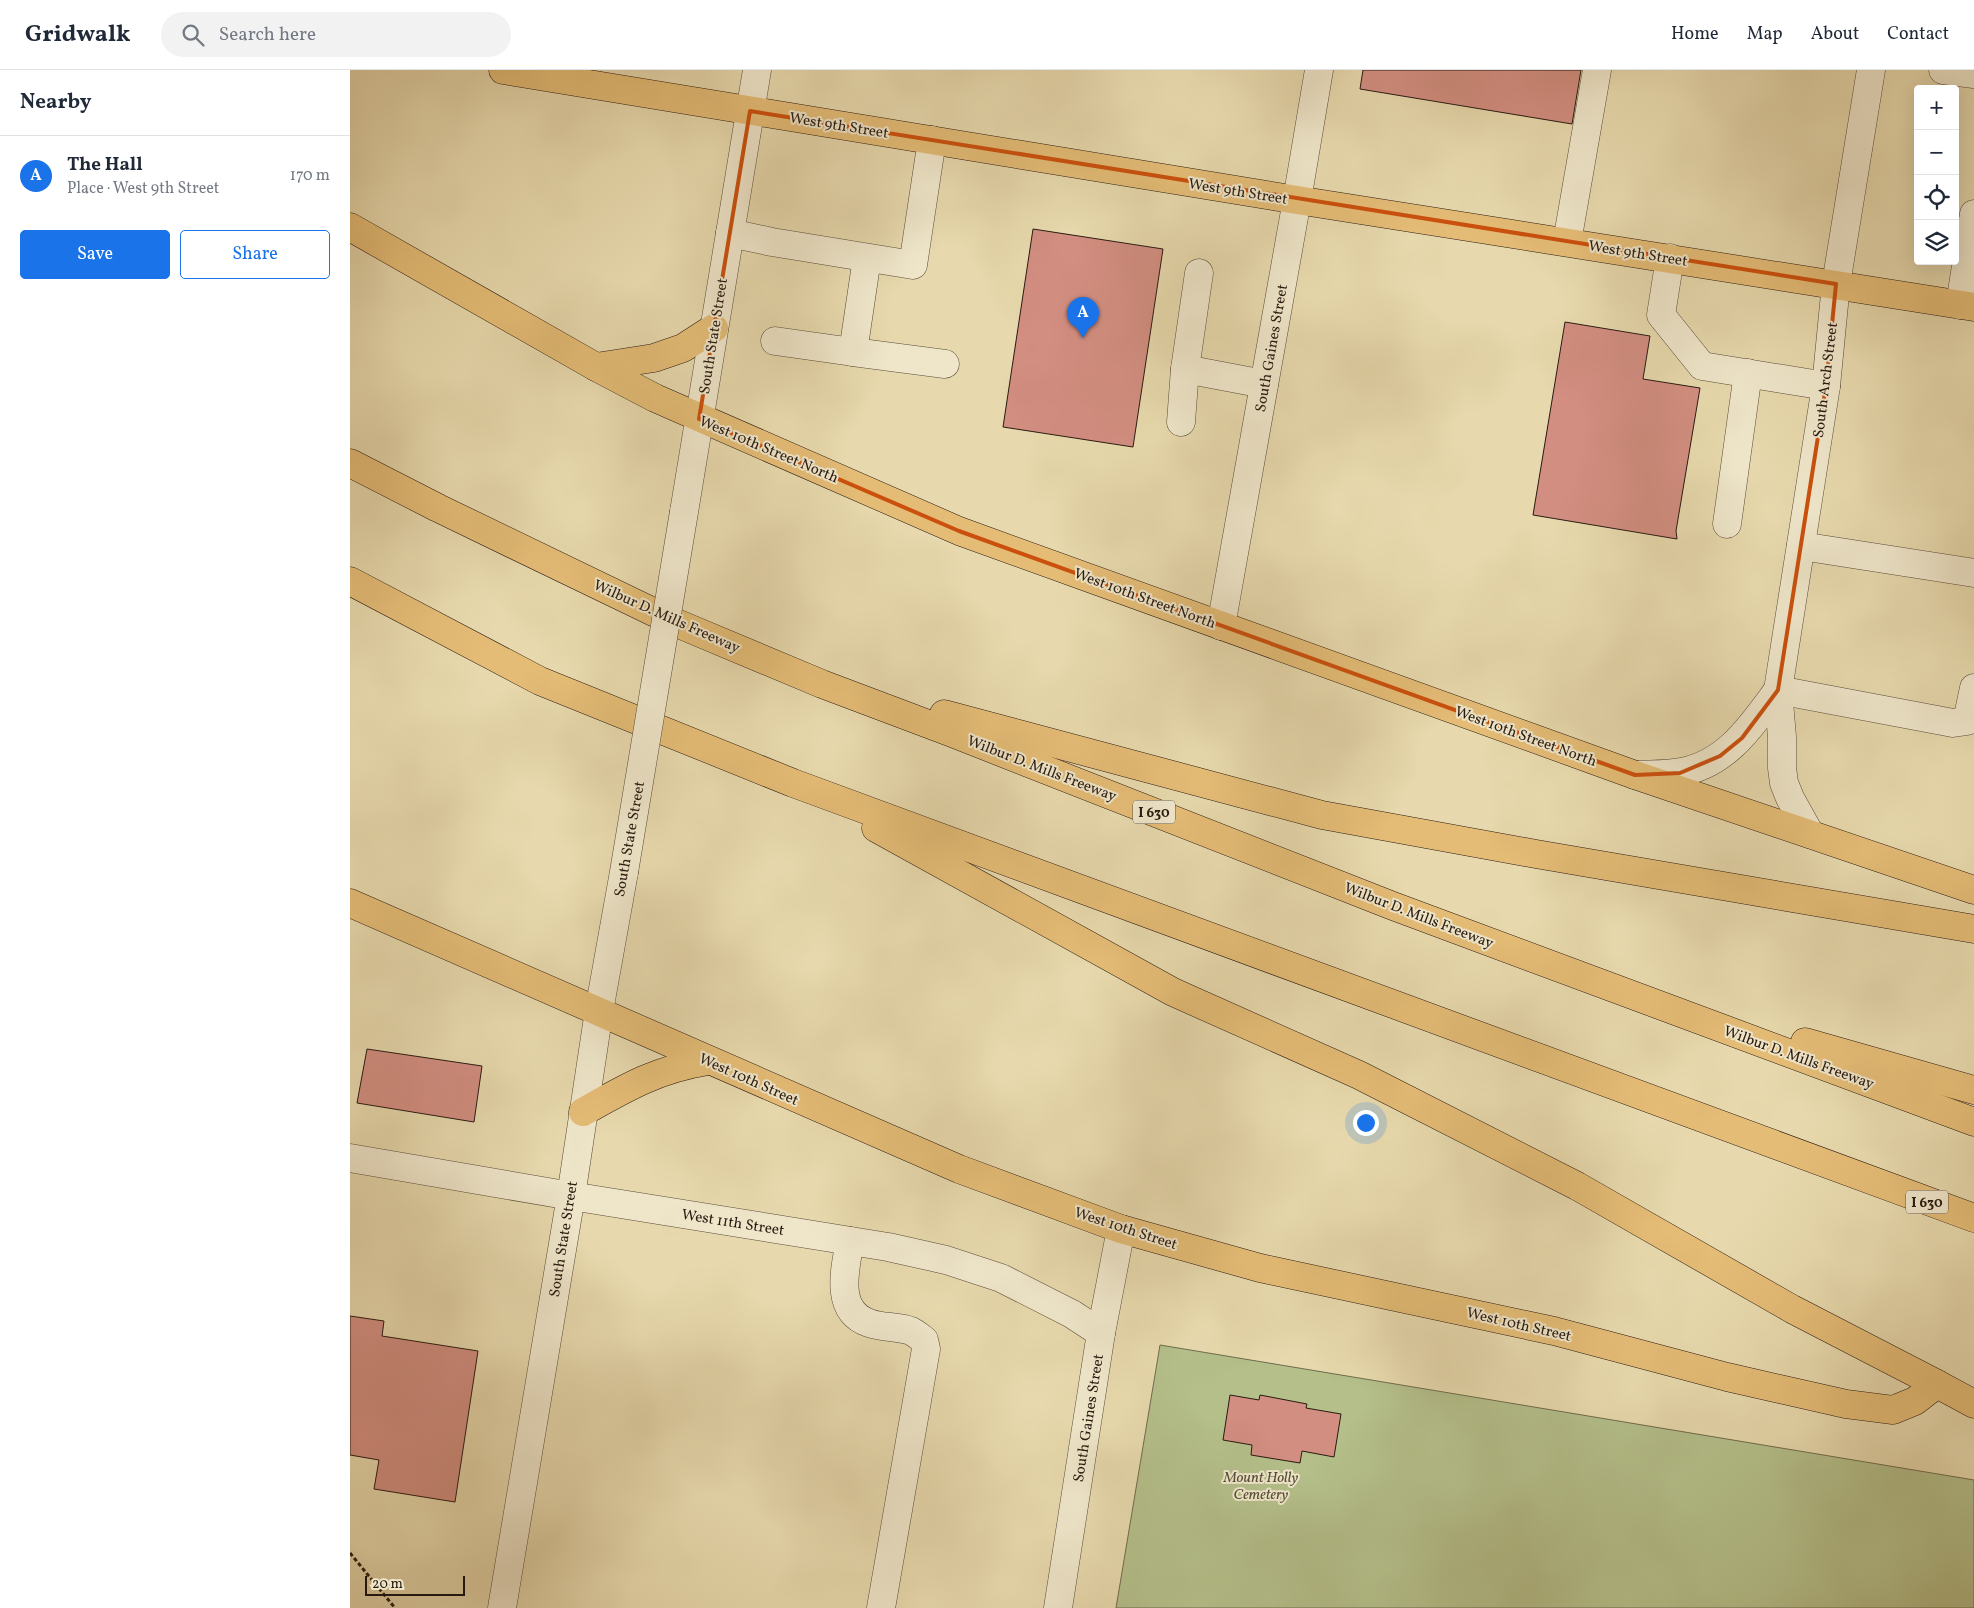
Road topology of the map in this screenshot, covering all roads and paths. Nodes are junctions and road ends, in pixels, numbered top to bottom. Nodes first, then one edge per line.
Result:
1 (503, 70) edge
2 (757, 70) edge
3 (1319, 70) edge
4 (1597, 70) edge
5 (1871, 70) edge
6 (1944, 70) edge
7 (1974, 74) edge
8 (750, 112) junction
9 (932, 140) junction
10 (1297, 200) junction
11 (1974, 214) edge
12 (350, 227) edge
13 (730, 233) junction
14 (1567, 242) junction
15 (867, 258) junction
16 (1670, 258) junction
17 (1199, 273) dead end
18 (1836, 284) junction
19 (1967, 306) edge
20 (714, 328) junction
21 (775, 341) dead end
22 (854, 352) junction
23 (945, 364) dead end
24 (596, 367) junction
25 (1185, 370) junction
26 (1748, 373) junction
27 (1264, 384) junction
28 (1826, 386) junction
29 (699, 419) junction
30 (1181, 422) dead end
31 (350, 463) edge
32 (1727, 524) dead end
33 (1801, 546) junction
34 (1974, 573) edge
35 (350, 581) edge
36 (1221, 626) junction
37 (822, 684) junction
38 (1974, 688) edge
39 (1778, 690) junction
40 (1635, 775) junction
41 (793, 783) junction
42 (1810, 834) junction
43 (1974, 890) edge
44 (350, 903) edge
45 (1974, 929) edge
46 (1605, 985) junction
47 (599, 1011) junction
48 (708, 1061) junction
49 (1974, 1090) edge
50 (583, 1112) junction
51 (1974, 1122) edge
52 (350, 1158) edge
53 (1880, 1185) junction
54 (571, 1196) junction
55 (1974, 1218) edge
56 (1121, 1229) junction
57 (1974, 1238) edge
58 (850, 1241) junction
59 (1101, 1333) junction
60 (1937, 1384) junction
61 (1974, 1404) edge
62 (350, 1552) edge
63 (396, 1608) edge
64 (502, 1608) edge
65 (881, 1608) edge
66 (1058, 1608) edge

1 - 8 main road, West 9th Street
2 - 8 street, South State Street
3 - 10 street, South Gaines Street
4 - 14 street
5 - 18 street, South Arch Street
6 - 7 street
8 - 9 main road, West 9th Street
8 - 13 street, South State Street
9 - 10 main road, West 9th Street
9 - 15 street
10 - 14 main road, West 9th Street
10 - 27 street, South Gaines Street
11 - 19 street
12 - 24 main road, West 10th Street North
13 - 15 street
13 - 20 street, South State Street
14 - 16 main road, West 9th Street
15 - 22 street
16 - 18 main road, West 9th Street
16 - 26 street
17 - 25 street
18 - 19 main road, West 9th Street
18 - 28 street, South Arch Street
20 - 24 main road
20 - 29 street, South State Street
21 - 22 street
22 - 23 street
24 - 29 main road, West 10th Street North
25 - 27 street
25 - 30 street
26 - 28 street
26 - 32 street
27 - 36 street, South Gaines Street
28 - 33 street, South Arch Street
29 - 36 main road, West 10th Street North
29 - 47 street, South State Street, bridge
31 - 37 main road, Wilbur D. Mills Freeway / I 630
33 - 34 street
33 - 39 street, South Arch Street
35 - 41 main road, I 630
36 - 40 main road, West 10th Street North
37 - 45 main road
37 - 46 main road, Wilbur D. Mills Freeway / I 630
38 - 39 street
39 - 40 street, South Arch Street
39 - 42 street, South Arch Street
40 - 42 main road, West 10th Street North
41 - 53 main road, I 630
41 - 60 main road
42 - 43 main road, West 10th Street North
44 - 47 main road, West 10th Street
46 - 49 main road
46 - 51 main road, Wilbur D. Mills Freeway / I 630
47 - 48 main road, West 10th Street
47 - 50 street, South State Street
48 - 50 main road
48 - 56 main road, West 10th Street
50 - 54 street, South State Street
52 - 54 street, West 11th Street
53 - 55 main road, I 630
53 - 57 main road
54 - 58 street, West 11th Street
54 - 64 street, South State Street
56 - 59 street, South Gaines Street
56 - 60 main road, West 10th Street
58 - 59 street, West 11th Street
58 - 65 street
59 - 66 street, South Gaines Street
60 - 61 main road
62 - 63 path

